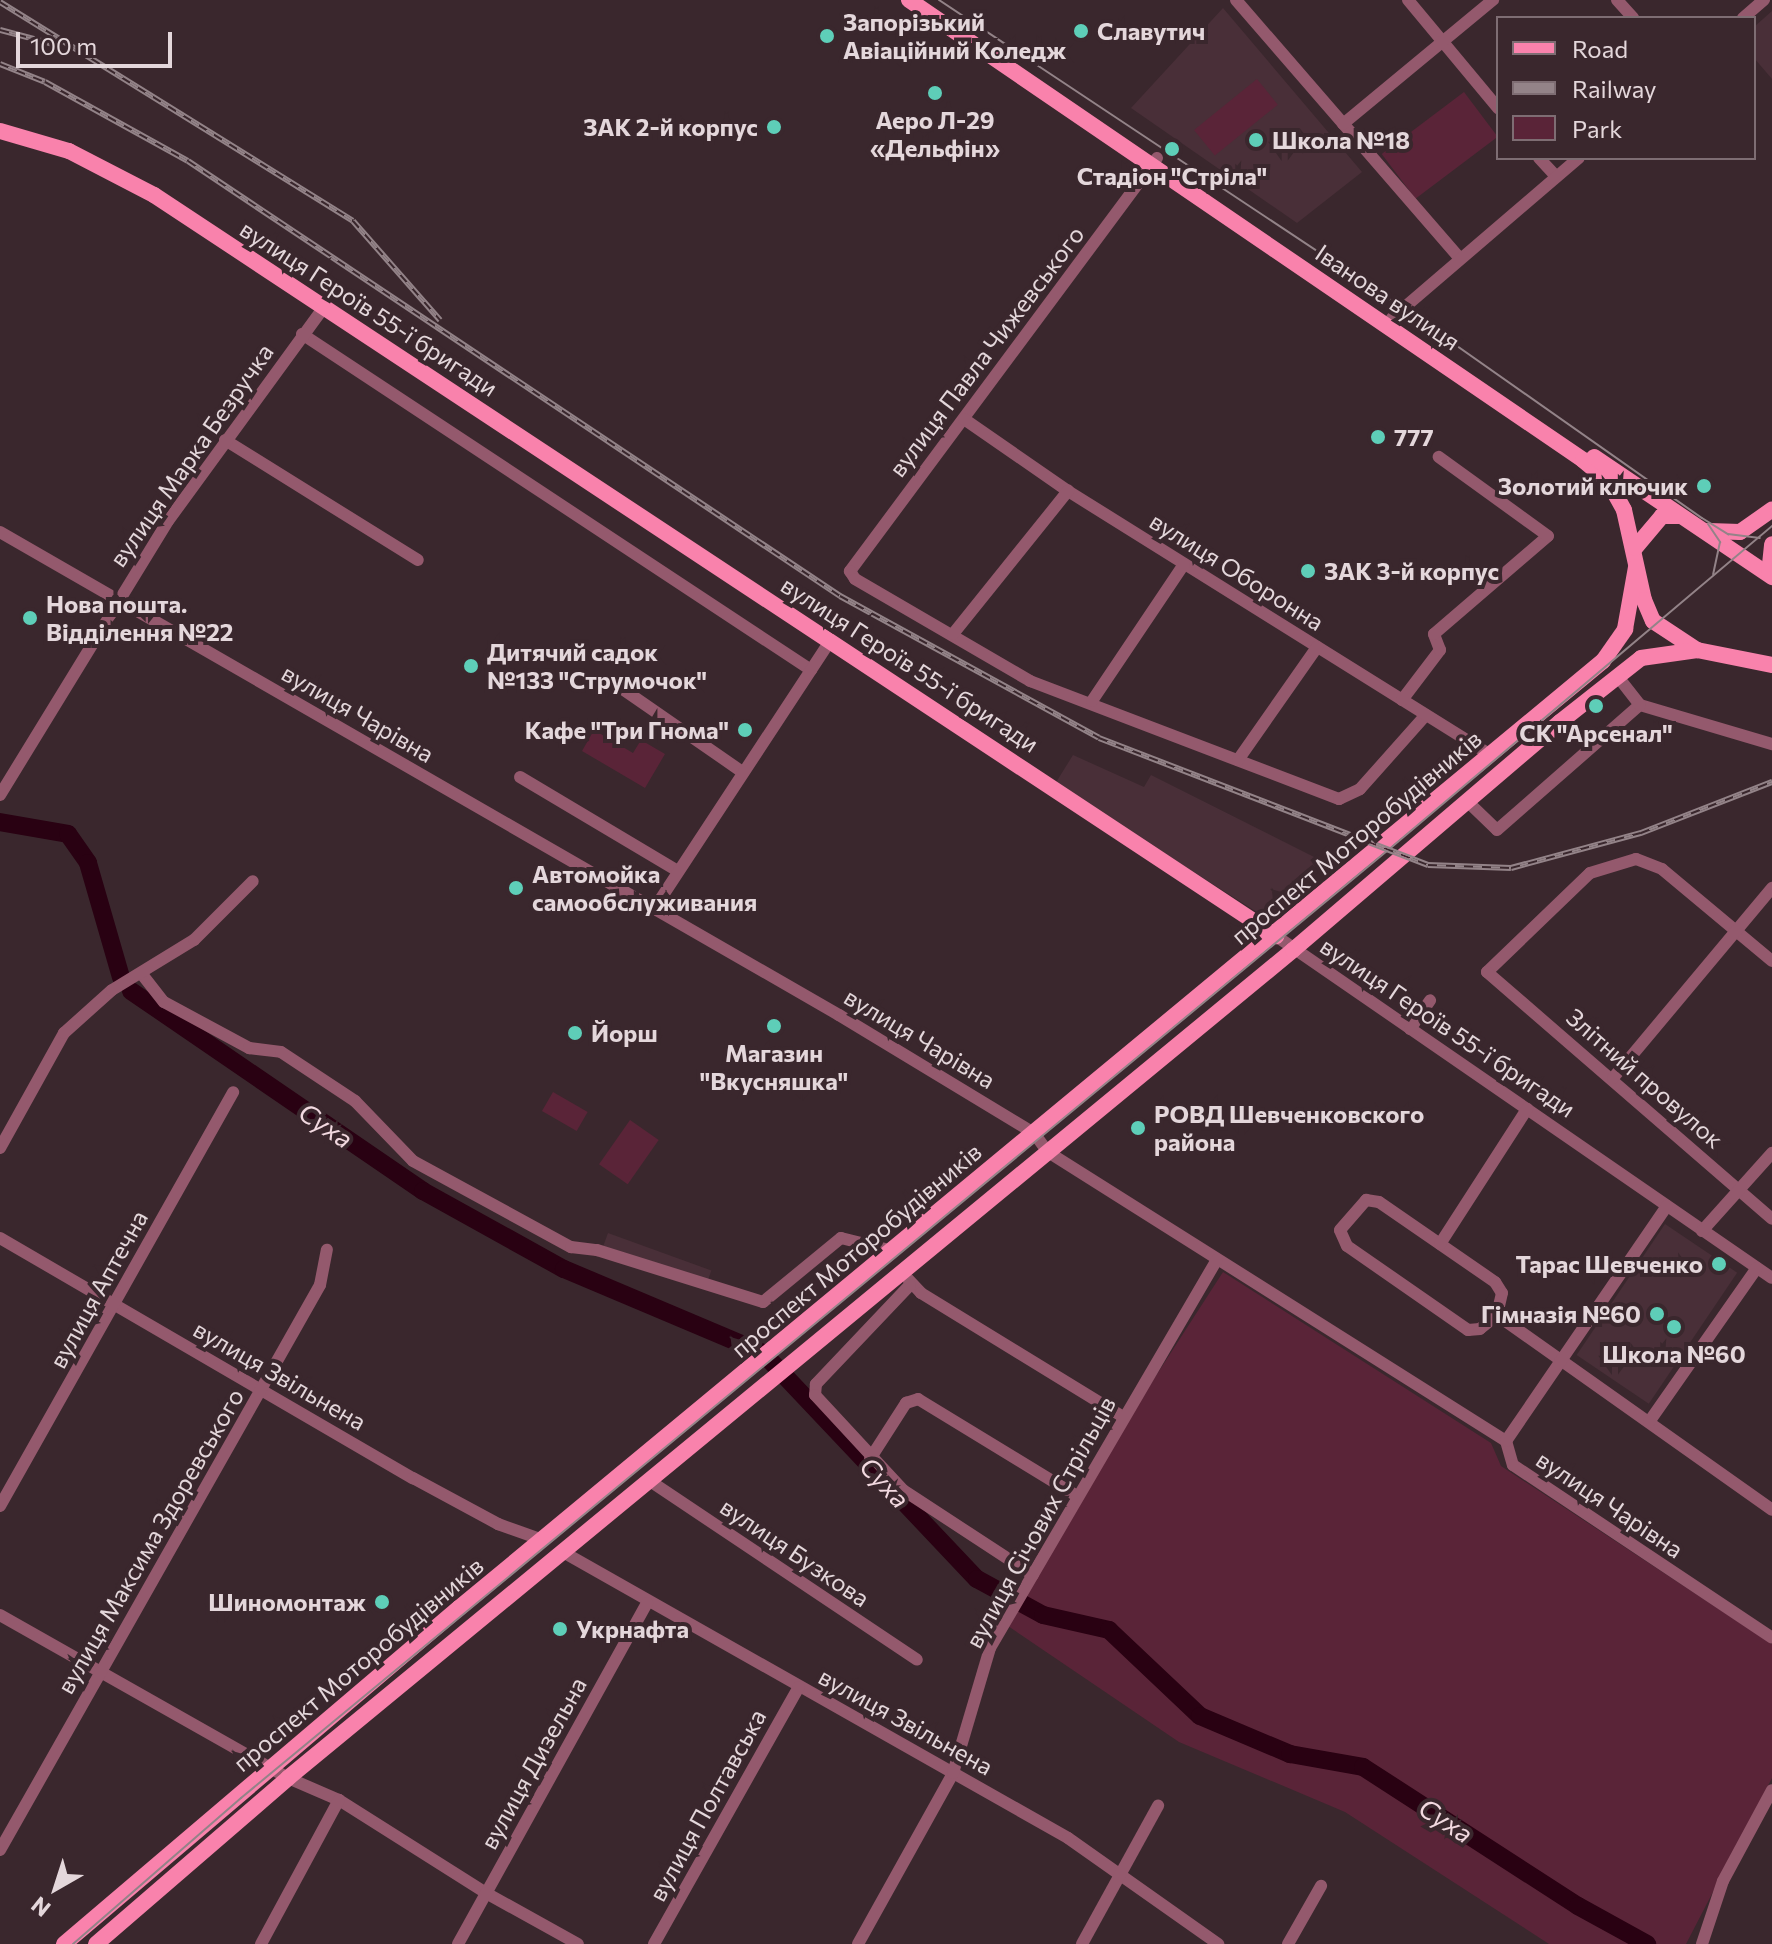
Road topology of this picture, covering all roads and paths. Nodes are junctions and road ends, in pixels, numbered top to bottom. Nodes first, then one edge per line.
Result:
1 (909, 0) edge
2 (925, 0) edge
3 (1236, 0) edge
4 (1408, 0) edge
5 (1493, 0) edge
6 (1617, 0) edge
7 (1764, 0) edge
8 (1631, 16) edge
9 (1745, 16) edge
10 (1443, 40) junction
11 (1496, 106) edge
12 (1343, 124) junction
13 (0, 131) edge
14 (1541, 160) edge
15 (1576, 160) edge
16 (1154, 161) junction
17 (1556, 176) junction
18 (1460, 259) junction
19 (324, 307) junction
20 (1392, 318) junction
21 (302, 334) junction
22 (964, 419) junction
23 (225, 440) junction
24 (1439, 457) dead end
25 (1068, 491) junction
26 (1772, 510) edge
27 (1680, 516) junction
28 (1697, 527) junction
29 (0, 532) edge
30 (1772, 544) edge
31 (1635, 548) junction
32 (418, 560) dead end
33 (853, 562) joint
34 (1184, 564) junction
35 (1636, 567) junction
36 (1770, 575) edge
37 (117, 602) junction
38 (953, 634) junction
39 (830, 641) junction
40 (1317, 647) junction
41 (1697, 650) junction
42 (1772, 665) edge
43 (811, 670) junction
44 (1617, 676) junction
45 (611, 681) dead end
46 (1402, 700) junction
47 (1092, 701) junction
48 (1640, 705) junction
49 (1426, 715) junction
50 (1772, 744) edge
51 (1491, 755) junction
52 (1238, 760) junction
53 (741, 771) junction
54 (520, 777) dead end
55 (0, 795) edge
56 (1468, 802) junction
57 (676, 870) junction
58 (253, 881) dead end
59 (1772, 888) edge
60 (654, 909) junction
61 (1737, 931) junction
62 (1276, 936) junction
63 (1293, 950) junction
64 (1772, 961) edge
65 (141, 973) junction
66 (1430, 1000) dead end
67 (1410, 1029) junction
68 (1613, 1078) junction
69 (233, 1092) dead end
70 (1527, 1109) junction
71 (1034, 1133) junction
72 (0, 1148) edge
73 (1048, 1152) junction
74 (1772, 1153) edge
75 (1739, 1190) junction
76 (1667, 1206) junction
77 (1772, 1219) edge
78 (1702, 1231) junction
79 (0, 1238) edge
80 (1440, 1244) junction
81 (327, 1250) dead end
82 (893, 1251) junction
83 (1217, 1260) junction
84 (1757, 1268) junction
85 (908, 1278) junction
86 (1772, 1278) edge
87 (113, 1307) junction
88 (1497, 1315) junction
89 (1564, 1362) junction
90 (262, 1386) junction
91 (1123, 1417) junction
92 (1649, 1422) junction
93 (1506, 1441) junction
94 (870, 1459) junction
95 (650, 1481) junction
96 (1077, 1496) junction
97 (0, 1506) edge
98 (1772, 1510) edge
99 (543, 1540) junction
100 (563, 1552) junction
101 (1033, 1575) junction
102 (647, 1603) junction
103 (0, 1615) edge
104 (1772, 1638) edge
105 (917, 1660) dead end
106 (101, 1671) junction
107 (799, 1687) junction
108 (271, 1768) junction
109 (953, 1773) junction
110 (288, 1778) junction
111 (1772, 1790) edge
112 (339, 1800) junction
113 (1158, 1806) dead end
114 (0, 1850) edge
115 (1119, 1878) junction
116 (1321, 1886) dead end
117 (486, 1893) junction
118 (64, 1944) edge
119 (96, 1944) edge
120 (261, 1944) edge
121 (458, 1944) edge
122 (578, 1944) edge
123 (654, 1944) edge
124 (858, 1944) edge
125 (1082, 1944) edge
126 (1218, 1944) edge
127 (1288, 1944) edge
128 (1702, 1944) edge

1 - 16 main road, Іванова вулиця
2 - 16 main road, Іванова вулиця
3 - 12 street
4 - 10 street
5 - 10 street
6 - 8 street
7 - 9 street
10 - 11 street
10 - 12 street
12 - 18 street
13 - 19 main road, вулиця Героїв 55-ї бригади
14 - 17 street
15 - 17 street
16 - 20 main road, Іванова вулиця
16 - 22 street, вулиця Павла Чижевського
16 - 31 main road, Іванова вулиця
17 - 18 street
18 - 20 street
19 - 21 street, вулиця Марка Безручка
19 - 39 main road, вулиця Героїв 55-ї бригади
20 - 27 main road, Іванова вулиця
21 - 23 street, вулиця Марка Безручка
21 - 43 street
22 - 25 street, вулиця Оборонна
22 - 33 street, вулиця Павла Чижевського
23 - 32 street
23 - 37 street, вулиця Марка Безручка
24 - 46 street
25 - 34 street, вулиця Оборонна
25 - 38 street
26 - 28 main road
27 - 28 main road, Іванова вулиця
27 - 31 main road
28 - 36 main road, Іванова вулиця
29 - 37 street, вулиця Чарівна
30 - 36 main road
31 - 35 main road, Іванова вулиця
33 - 38 street, вулиця Героїв 55-ї бригади
34 - 40 street, вулиця Оборонна
34 - 47 street
35 - 41 main road, Іванова вулиця
35 - 51 main road, проспект Моторобудівників
37 - 55 street, вулиця Марка Безручка
37 - 60 street, вулиця Чарівна
38 - 47 street, вулиця Героїв 55-ї бригади
39 - 43 street
39 - 62 main road, вулиця Героїв 55-ї бригади
40 - 46 street, вулиця Оборонна
40 - 52 street
41 - 42 main road, Іванова вулиця
41 - 44 main road, проспект Моторобудівників
43 - 53 street
44 - 48 street
44 - 56 main road, проспект Моторобудівників
45 - 53 street
46 - 49 street, вулиця Оборонна
47 - 52 street, вулиця Героїв 55-ї бригади
48 - 50 street
48 - 56 street
49 - 51 street, вулиця Оборонна
49 - 52 street, вулиця Героїв 55-ї бригади
51 - 62 main road, проспект Моторобудівників
53 - 57 street
54 - 57 street
56 - 63 main road, проспект Моторобудівників
57 - 60 street
58 - 65 street
59 - 61 street
60 - 71 street, вулиця Чарівна
61 - 64 street
61 - 68 street
61 - 68 street, Злітний провулок
62 - 63 street, вулиця Героїв 55-ї бригади
62 - 71 main road, проспект Моторобудівників
63 - 67 street, вулиця Героїв 55-ї бригади
63 - 73 main road, проспект Моторобудівників
65 - 72 street
65 - 82 street
66 - 67 street
67 - 70 street, вулиця Героїв 55-ї бригади
68 - 75 street, Злітний провулок
69 - 87 street, вулиця Аптечна
70 - 76 street, вулиця Героїв 55-ї бригади
70 - 80 street
71 - 73 street, вулиця Чарівна
71 - 82 main road, проспект Моторобудівників
73 - 83 street, вулиця Чарівна
73 - 85 main road, проспект Моторобудівників
74 - 75 street
75 - 77 street, Злітний провулок
75 - 78 street
76 - 78 street, вулиця Героїв 55-ї бригади
76 - 89 street
78 - 84 street, вулиця Героїв 55-ї бригади
79 - 87 street, вулиця Звільнена
80 - 88 street
80 - 88 street
81 - 90 street, вулиця Максима Здоревського
82 - 99 main road, проспект Моторобудівників
83 - 91 street, вулиця Січових Стрільців
83 - 93 street, вулиця Чарівна
84 - 86 street, вулиця Героїв 55-ї бригади
84 - 92 street
85 - 91 street
85 - 94 street
85 - 95 main road, проспект Моторобудівників
87 - 90 street, вулиця Звільнена
87 - 97 street, вулиця Аптечна
88 - 89 street
89 - 92 street
89 - 93 street
90 - 99 street, вулиця Звільнена
90 - 106 street, вулиця Максима Здоревського
91 - 96 street, вулиця Січових Стрільців
92 - 98 street
93 - 104 street, вулиця Чарівна
94 - 96 street
94 - 101 street
95 - 100 main road, проспект Моторобудівників
95 - 105 street, вулиця Бузкова
96 - 101 street, вулиця Січових Стрільців
99 - 108 main road, проспект Моторобудівників
100 - 102 street, вулиця Звільнена
100 - 110 main road, проспект Моторобудівників
101 - 109 street, вулиця Січових Стрільців
102 - 107 street, вулиця Звільнена
102 - 117 street, вулиця Дизельна
103 - 106 street
106 - 108 street
106 - 114 street, вулиця Максима Здоревського
107 - 109 street, вулиця Звільнена
107 - 123 street, вулиця Полтавська
108 - 110 street
108 - 118 main road, проспект Моторобудівників
109 - 115 street, вулиця Звільнена
109 - 124 street, вулиця Січових Стрільців
110 - 112 street
110 - 119 main road, проспект Моторобудівників
111 - 128 street
112 - 117 street
112 - 120 street
113 - 115 street
115 - 125 street
115 - 126 street, вулиця Звільнена
116 - 127 street
117 - 121 street, вулиця Дизельна
117 - 122 street

